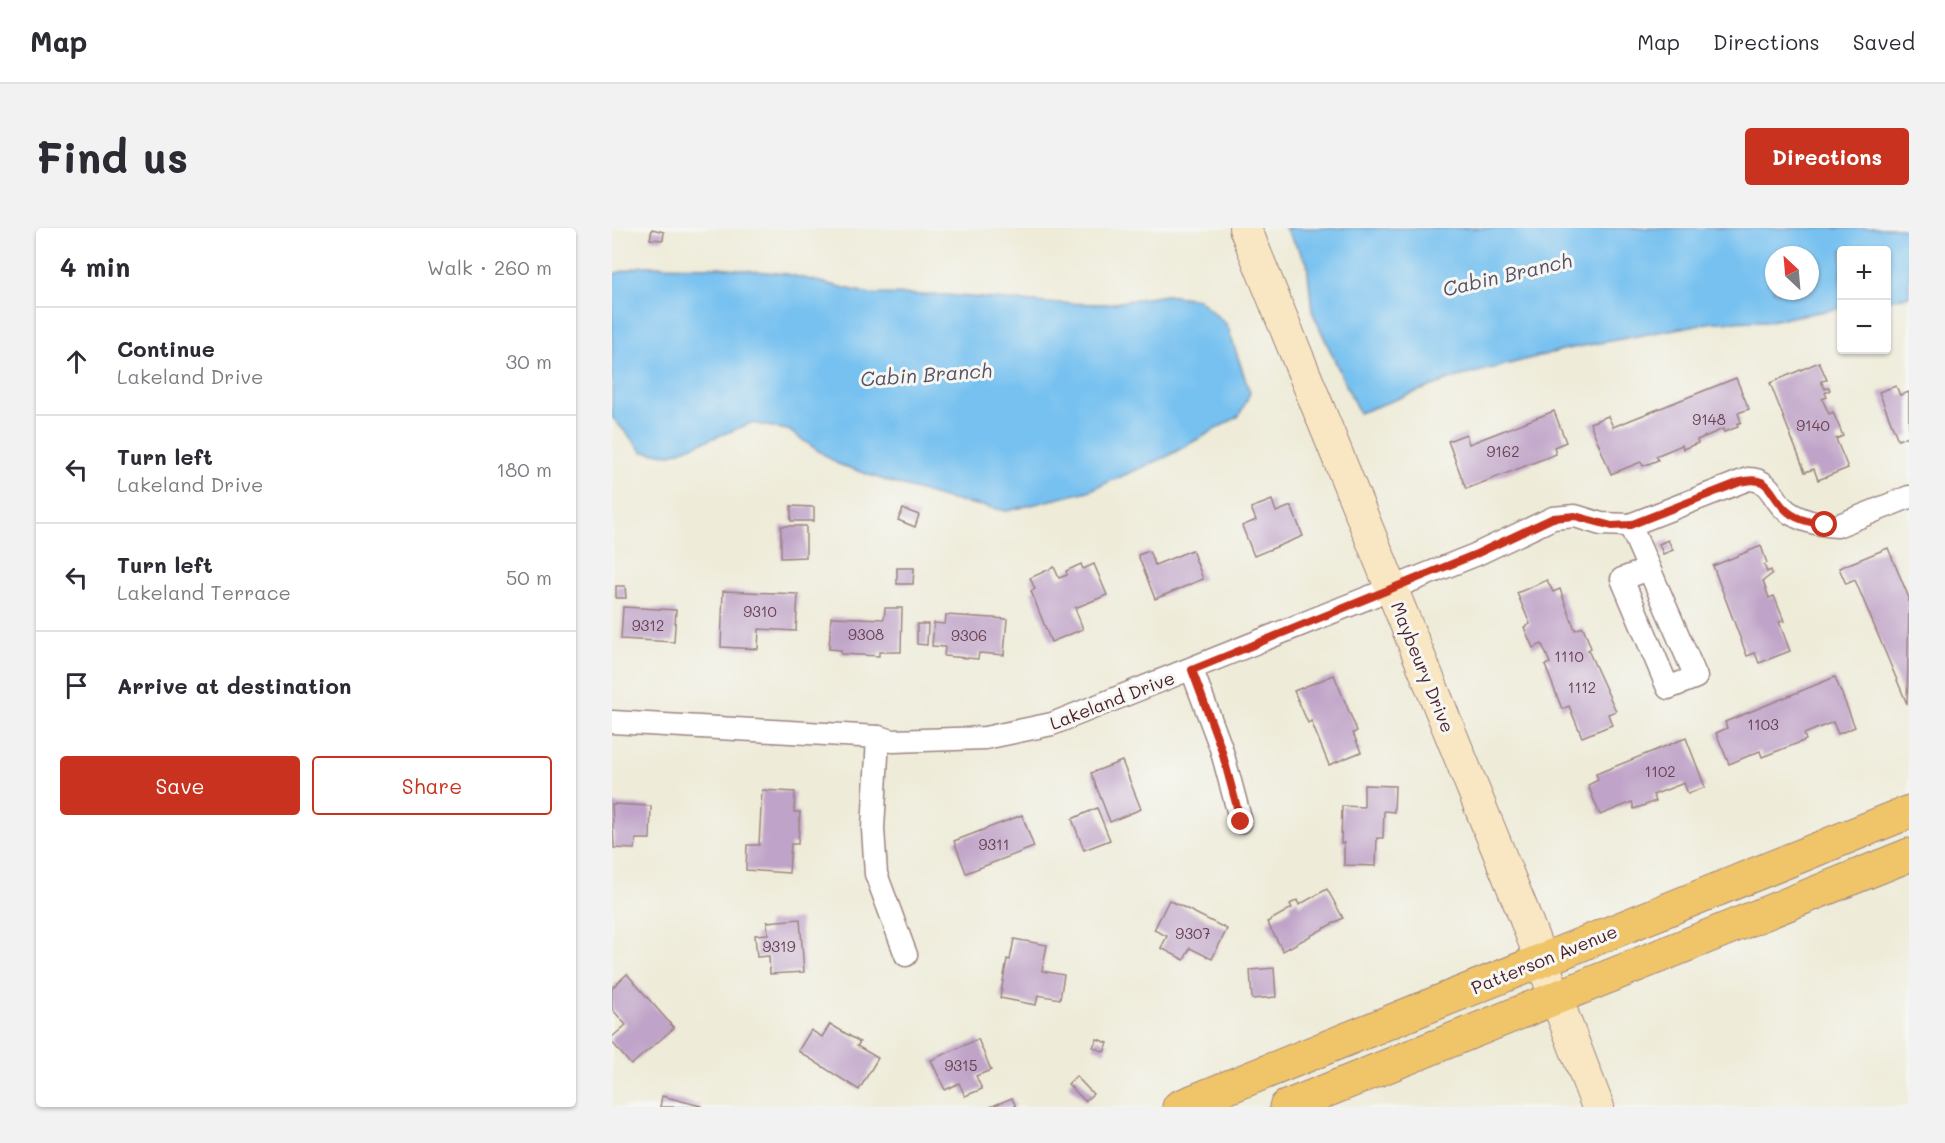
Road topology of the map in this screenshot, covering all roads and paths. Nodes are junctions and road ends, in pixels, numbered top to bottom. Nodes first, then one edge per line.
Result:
1 (1245, 228) edge
2 (1909, 497) edge
3 (1630, 525) junction
4 (1649, 569) junction
5 (1391, 588) junction
6 (1192, 670) junction
7 (612, 722) edge
8 (878, 737) junction
9 (1909, 812) edge
10 (1241, 822) dead end
11 (1909, 855) edge
12 (906, 955) dead end
13 (1541, 960) junction
14 (1556, 998) junction
15 (1179, 1107) edge
16 (1286, 1107) edge
17 (1598, 1107) edge

1 - 5 street, Maybeury Drive
2 - 3 street, Lakeland Drive
3 - 4 street
3 - 5 street, Lakeland Drive
4 - 4 street
5 - 6 street, Lakeland Drive
5 - 13 street, Maybeury Drive
6 - 8 street, Lakeland Drive
6 - 10 street
7 - 8 street, Lakeland Drive
8 - 12 street
9 - 13 main road, Patterson Avenue
11 - 14 main road
13 - 14 street, Maybeury Drive
13 - 15 main road, Patterson Avenue
14 - 16 main road
14 - 17 street, Maybeury Drive

